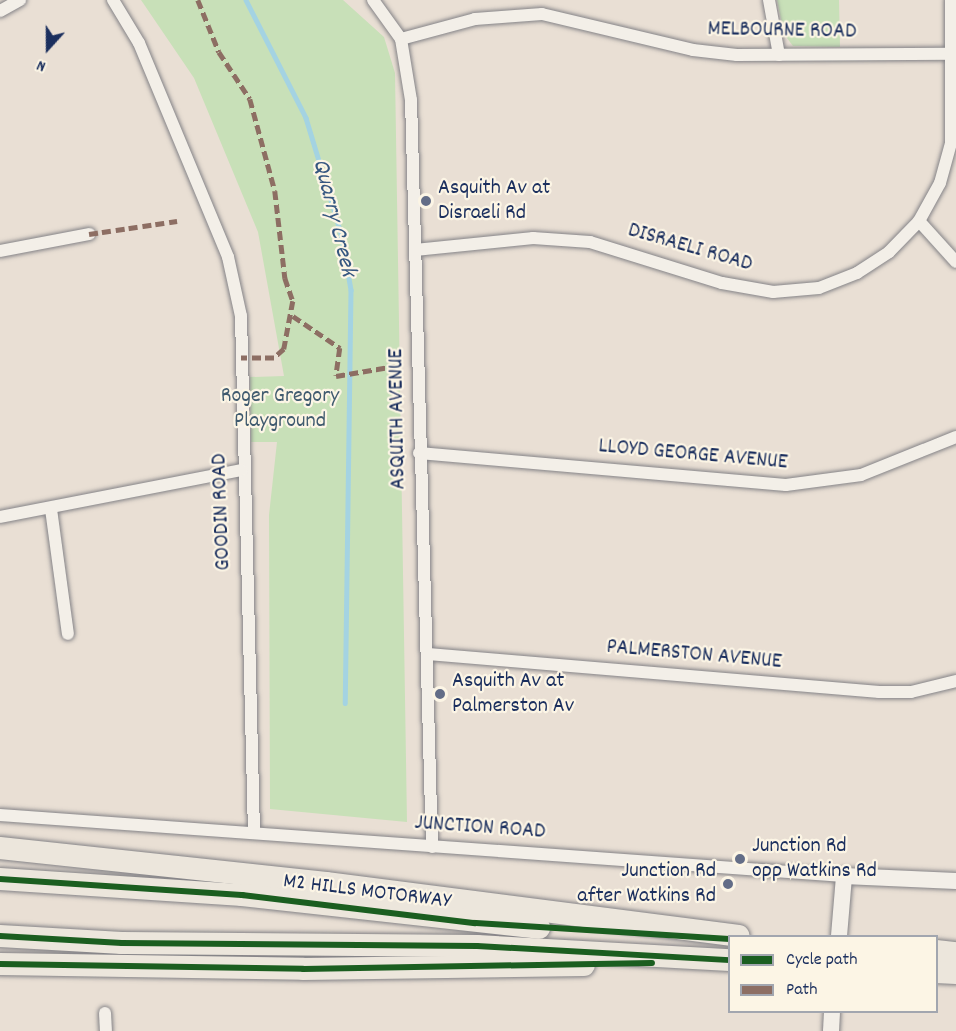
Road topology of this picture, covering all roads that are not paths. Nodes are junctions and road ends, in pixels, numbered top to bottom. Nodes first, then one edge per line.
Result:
1 (20, 0) edge
2 (112, 0) edge
3 (373, 0) edge
4 (545, 0) edge
5 (769, 0) edge
6 (951, 0) edge
7 (0, 11) edge
8 (542, 14) junction
9 (401, 39) junction
10 (954, 54) junction
11 (779, 55) junction
12 (919, 221) junction
13 (89, 234) dead end
14 (415, 249) junction
15 (0, 251) edge
16 (956, 262) edge
17 (956, 437) edge
18 (419, 453) junction
19 (241, 470) junction
20 (51, 509) junction
21 (0, 517) edge
22 (68, 634) dead end
23 (428, 654) junction
24 (956, 681) edge
25 (0, 815) edge
26 (254, 833) junction
27 (432, 847) junction
28 (0, 848) edge
29 (844, 876) junction
30 (0, 879) edge
31 (956, 881) edge
32 (731, 935) edge
33 (839, 935) edge
34 (0, 936) edge
35 (728, 939) edge
36 (938, 951) edge
37 (956, 953) edge
38 (728, 960) edge
39 (728, 960) edge
40 (0, 964) edge
41 (938, 972) edge
42 (956, 973) edge
43 (105, 1013) dead end
44 (832, 1013) edge
45 (106, 1031) edge
46 (831, 1031) edge

1 - 7 street
2 - 19 street, GOODIN ROAD
3 - 9 street, ASQUITH AVENUE
4 - 8 street
5 - 11 street
6 - 10 street, DISRAELI ROAD
8 - 9 street, MELBOURNE ROAD
8 - 11 street, MELBOURNE ROAD
9 - 14 street, ASQUITH AVENUE
10 - 11 street, MELBOURNE ROAD
10 - 12 street, DISRAELI ROAD
12 - 14 street, DISRAELI ROAD
12 - 16 street
13 - 15 street
14 - 18 street, ASQUITH AVENUE
17 - 18 street, LLOYD GEORGE AVENUE
18 - 23 street, ASQUITH AVENUE
19 - 20 street
19 - 26 street, GOODIN ROAD
20 - 21 street
20 - 22 street
23 - 24 street, PALMERSTON AVENUE
23 - 27 street, ASQUITH AVENUE
25 - 26 street, JUNCTION ROAD
26 - 27 street, JUNCTION ROAD
27 - 29 street, JUNCTION ROAD
28 - 32 highway
29 - 31 street, JUNCTION ROAD
29 - 33 street
30 - 35 highway, M2 HILLS MOTORWAY
34 - 38 highway, M2 HILLS MOTORWAY
36 - 37 highway
39 - 40 highway
41 - 42 highway
43 - 45 street
44 - 46 street

